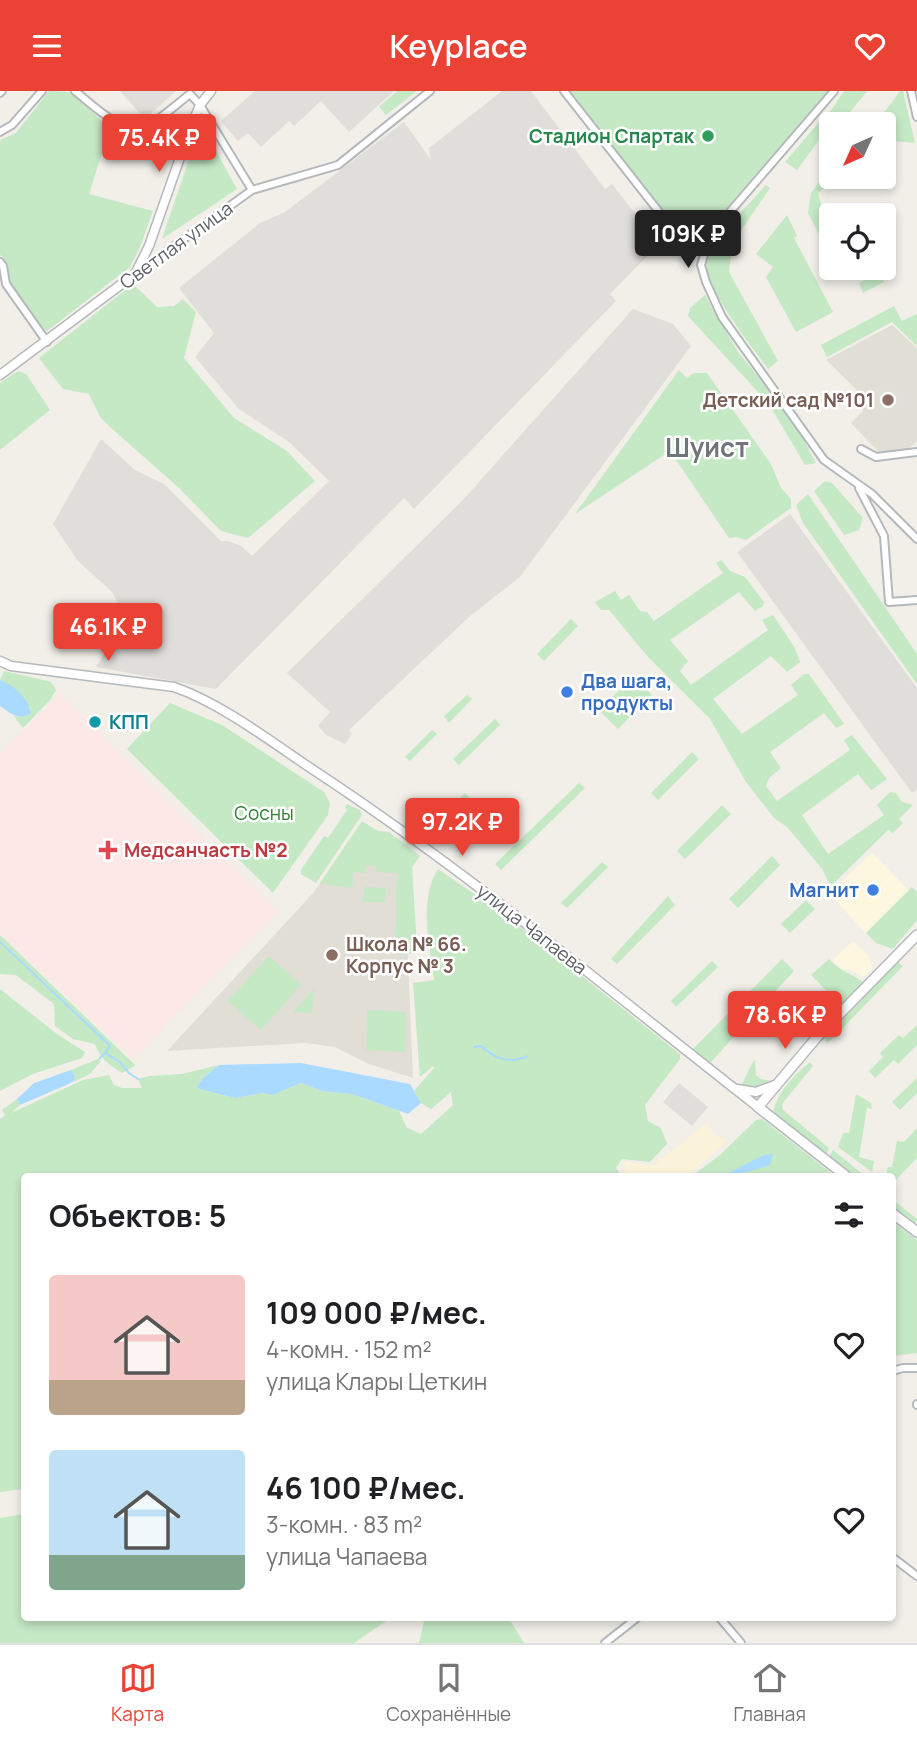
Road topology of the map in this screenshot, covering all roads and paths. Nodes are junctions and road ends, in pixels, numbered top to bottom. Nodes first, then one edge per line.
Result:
1 (42, 91) edge
2 (75, 91) edge
3 (211, 91) edge
4 (430, 91) edge
5 (564, 91) edge
6 (834, 91) edge
7 (911, 91) edge
8 (200, 105) junction
9 (917, 117) edge
10 (0, 132) edge
11 (252, 190) junction
12 (712, 232) junction
13 (2, 264) edge
14 (135, 274) junction
15 (47, 342) junction
16 (0, 375) edge
17 (861, 449) dead end
18 (917, 452) edge
19 (859, 487) junction
20 (917, 540) edge
21 (917, 600) edge
22 (0, 661) edge
23 (917, 935) edge
24 (775, 1085) junction
25 (734, 1088) junction
26 (758, 1107) junction
27 (842, 1173) edge
28 (896, 1216) edge
29 (917, 1232) edge
30 (917, 1368) edge
31 (896, 1370) edge
32 (896, 1560) edge
33 (917, 1576) edge
34 (633, 1621) edge
35 (722, 1621) edge
36 (605, 1643) edge
37 (741, 1643) edge

1 - 10 street
2 - 8 street
3 - 8 street
4 - 11 street, Светлая улица
5 - 12 street
6 - 12 street
7 - 9 street
8 - 11 street
8 - 14 street
11 - 14 street, Светлая улица
12 - 19 street
13 - 15 street
14 - 15 street, Светлая улица
15 - 16 street, Светлая улица
17 - 18 street
19 - 20 street
19 - 21 street
22 - 25 street, улица Чапаева
23 - 24 main road
24 - 25 street
24 - 26 main road
25 - 26 street, улица Чапаева
26 - 27 main road, улица Чапаева
28 - 29 main road
30 - 31 street
32 - 33 street
34 - 36 street
35 - 37 street

